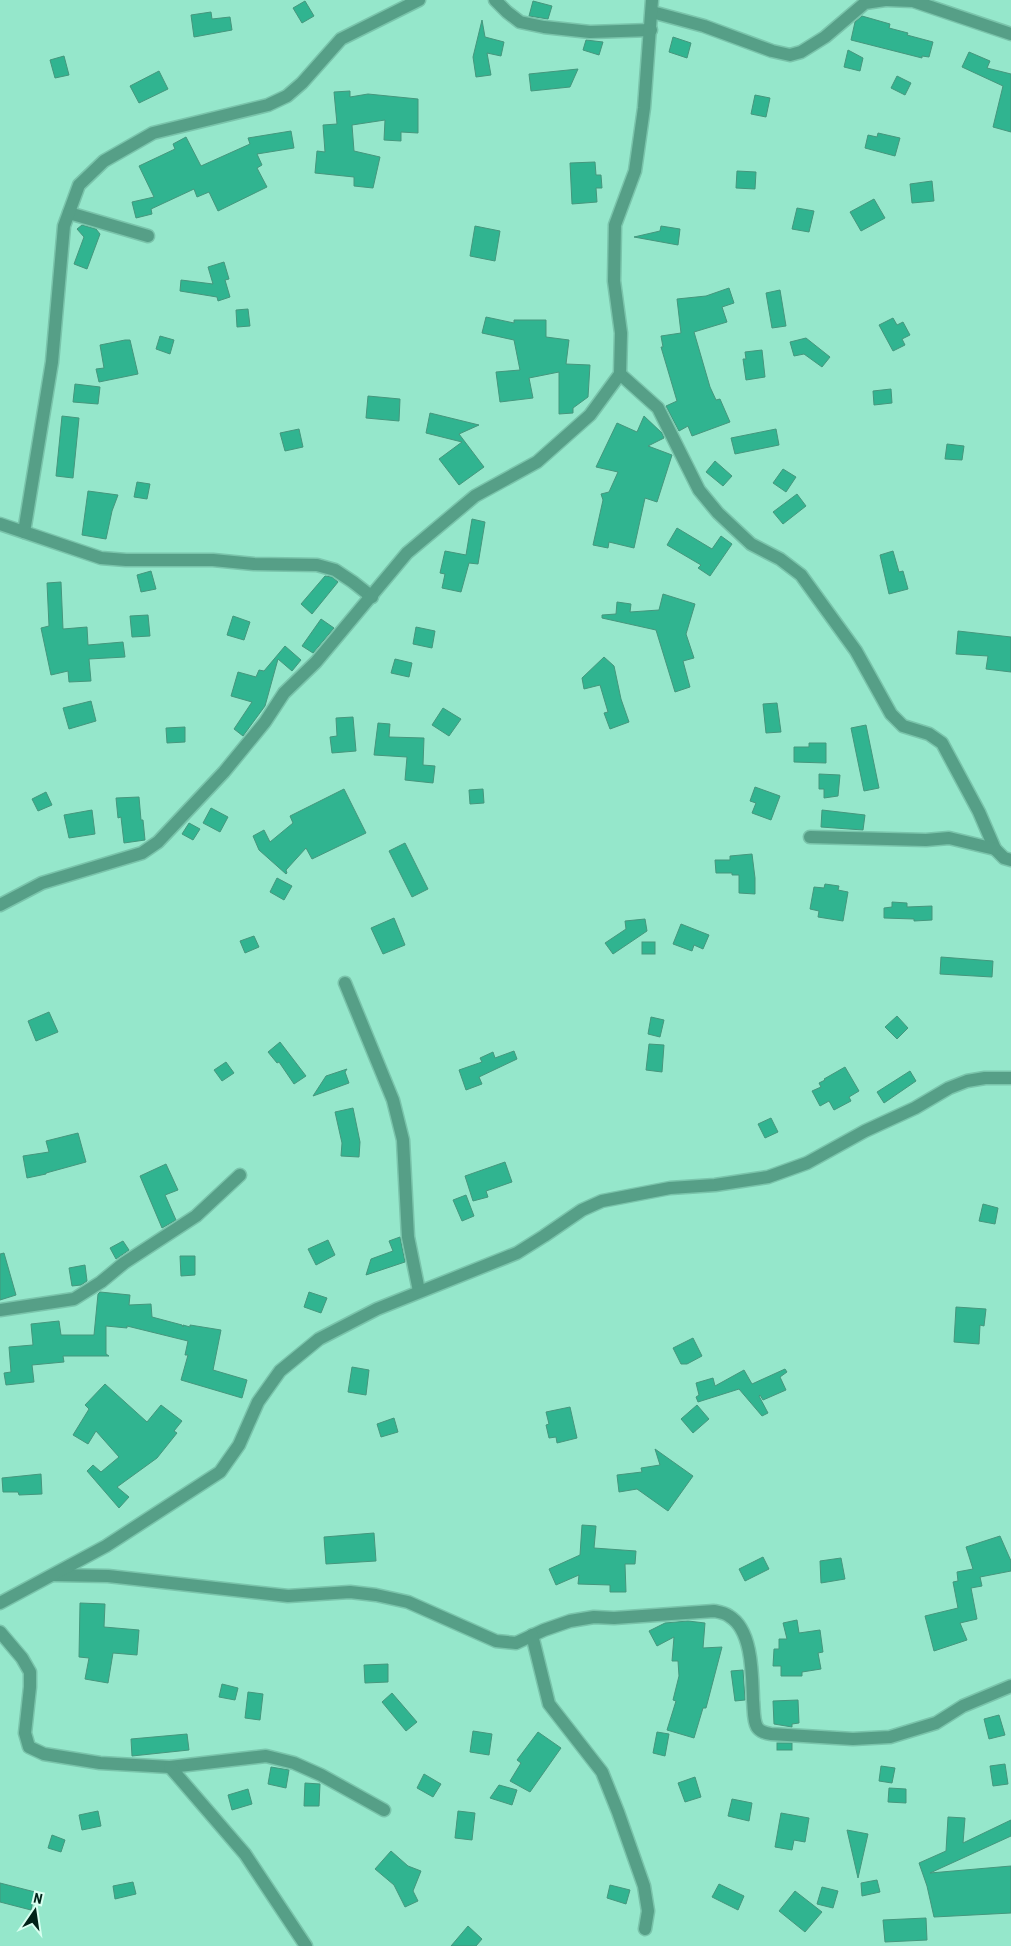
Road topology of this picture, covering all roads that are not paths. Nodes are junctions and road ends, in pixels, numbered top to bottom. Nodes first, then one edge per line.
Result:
1 (419, 0) edge
2 (495, 0) edge
3 (886, 0) edge
4 (652, 6) edge
5 (651, 30) junction
6 (1011, 34) edge
7 (70, 213) junction
8 (148, 236) dead end
9 (620, 374) junction
10 (0, 524) edge
11 (24, 532) junction
12 (372, 597) junction
13 (810, 838) dead end
14 (995, 849) junction
15 (1011, 860) edge
16 (0, 905) edge
17 (345, 983) dead end
18 (1011, 1078) edge
19 (240, 1175) dead end
20 (419, 1291) junction
21 (0, 1310) edge
22 (52, 1575) junction
23 (0, 1603) edge
24 (0, 1632) edge
25 (532, 1635) junction
26 (1011, 1686) edge
27 (170, 1767) junction
28 (384, 1810) dead end
29 (645, 1929) dead end
30 (306, 1946) edge

1 - 7 street
2 - 5 street
3 - 4 street
3 - 6 street
4 - 5 street
5 - 9 street
7 - 8 street
7 - 11 street
9 - 12 street
9 - 14 street
10 - 11 street
11 - 12 street
12 - 16 street
13 - 14 street
14 - 15 street
17 - 20 street
18 - 20 street
19 - 21 street
20 - 22 street
22 - 23 street
22 - 25 street
24 - 27 street
25 - 26 street
25 - 29 street
27 - 28 street
27 - 30 street

